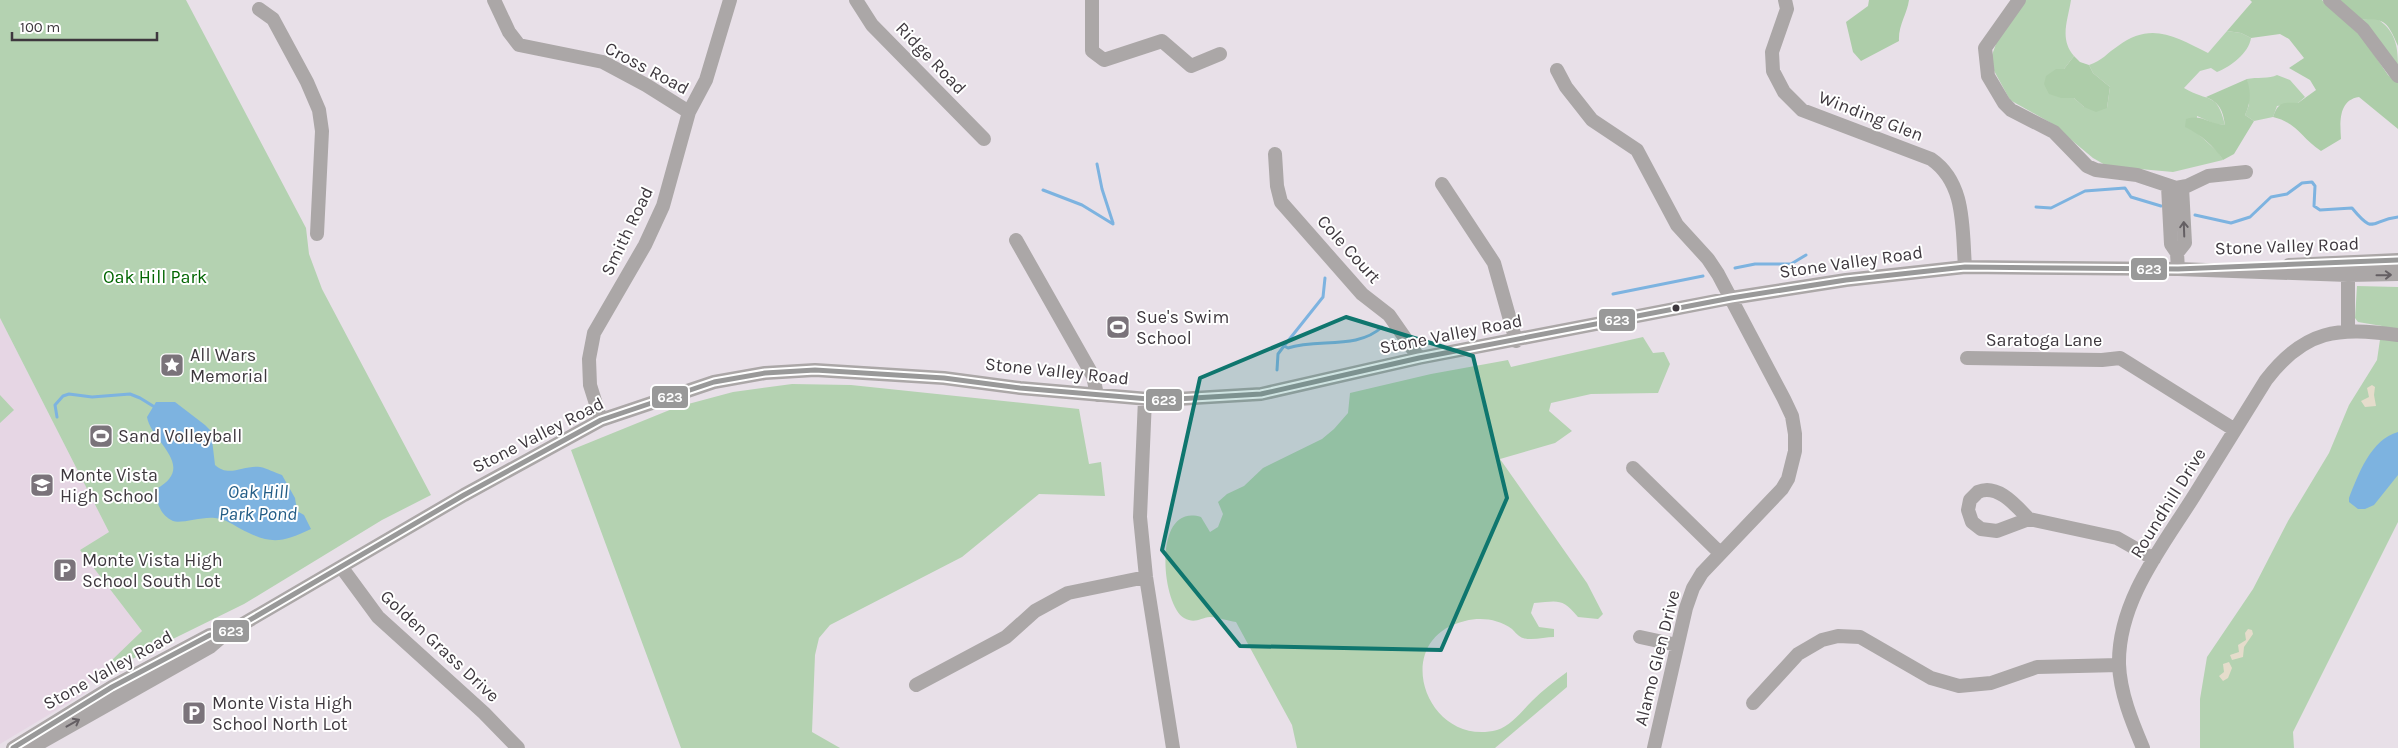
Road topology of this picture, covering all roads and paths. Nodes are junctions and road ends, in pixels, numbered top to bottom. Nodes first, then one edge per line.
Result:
1 (494, 0) edge
2 (730, 0) edge
3 (856, 0) edge
4 (1092, 0) edge
5 (1785, 0) edge
6 (2018, 0) edge
7 (2330, 0) edge
8 (259, 9) dead end
9 (1220, 54) dead end
10 (1557, 70) dead end
11 (2398, 76) edge
12 (689, 112) junction
13 (984, 139) dead end
14 (1275, 154) dead end
15 (2246, 172) dead end
16 (1442, 184) dead end
17 (2175, 187) junction
18 (317, 234) dead end
19 (1016, 240) dead end
20 (2398, 260) edge
21 (1965, 267) junction
22 (2178, 269) junction
23 (2348, 269) junction
24 (2398, 274) edge
25 (1731, 298) junction
26 (2348, 331) junction
27 (2398, 335) edge
28 (1516, 341) junction
29 (1419, 358) junction
30 (1967, 358) dead end
31 (1097, 395) junction
32 (1145, 399) junction
33 (601, 420) junction
34 (2235, 430) junction
35 (1633, 468) dead end
36 (2029, 519) dead end
37 (1720, 553) junction
38 (2154, 559) junction
39 (342, 568) junction
40 (1146, 578) junction
41 (224, 635) junction
42 (1640, 637) dead end
43 (1677, 645) junction
44 (2119, 665) junction
45 (916, 685) dead end
46 (1752, 703) dead end
47 (13, 748) edge
48 (31, 748) edge
49 (518, 748) edge
50 (1173, 748) edge
51 (1654, 748) edge
52 (2143, 748) edge

1 - 12 street, Cross Road
2 - 12 street, Smith Road
3 - 13 street, Ridge Road
4 - 9 street
5 - 21 street, Winding Glen
6 - 17 street
7 - 11 street
8 - 18 street
10 - 25 street, Alamo Glen Drive
12 - 33 street, Smith Road
14 - 29 street, Cole Court
15 - 17 street
16 - 28 street
17 - 22 street
19 - 31 street
20 - 23 street, Stone Valley Road
21 - 22 street, Stone Valley Road
21 - 25 street, Stone Valley Road
22 - 23 street, Stone Valley Road
23 -> 24 street, Stone Valley Road
23 - 26 street
25 - 28 street, Stone Valley Road
25 - 37 street, Alamo Glen Drive
26 - 27 street, Roundhill Drive
26 - 34 street, Roundhill Drive
28 - 29 street, Stone Valley Road
29 - 32 street, Stone Valley Road
30 - 34 street, Saratoga Lane
31 - 32 street, Stone Valley Road
31 - 33 street, Stone Valley Road
32 - 40 street
33 - 39 street, Stone Valley Road
34 - 38 street, Roundhill Drive
35 - 37 street
36 - 38 street
37 - 43 street, Alamo Glen Drive
38 - 44 street, Roundhill Drive
39 - 41 street, Stone Valley Road
39 - 49 street, Golden Grass Drive
40 - 45 street
40 - 50 street
41 - 47 street, Stone Valley Road
48 -> 41 street, Stone Valley Road
42 - 43 street
43 - 51 street, Alamo Glen Drive
44 - 46 street
44 - 52 street, Roundhill Drive

